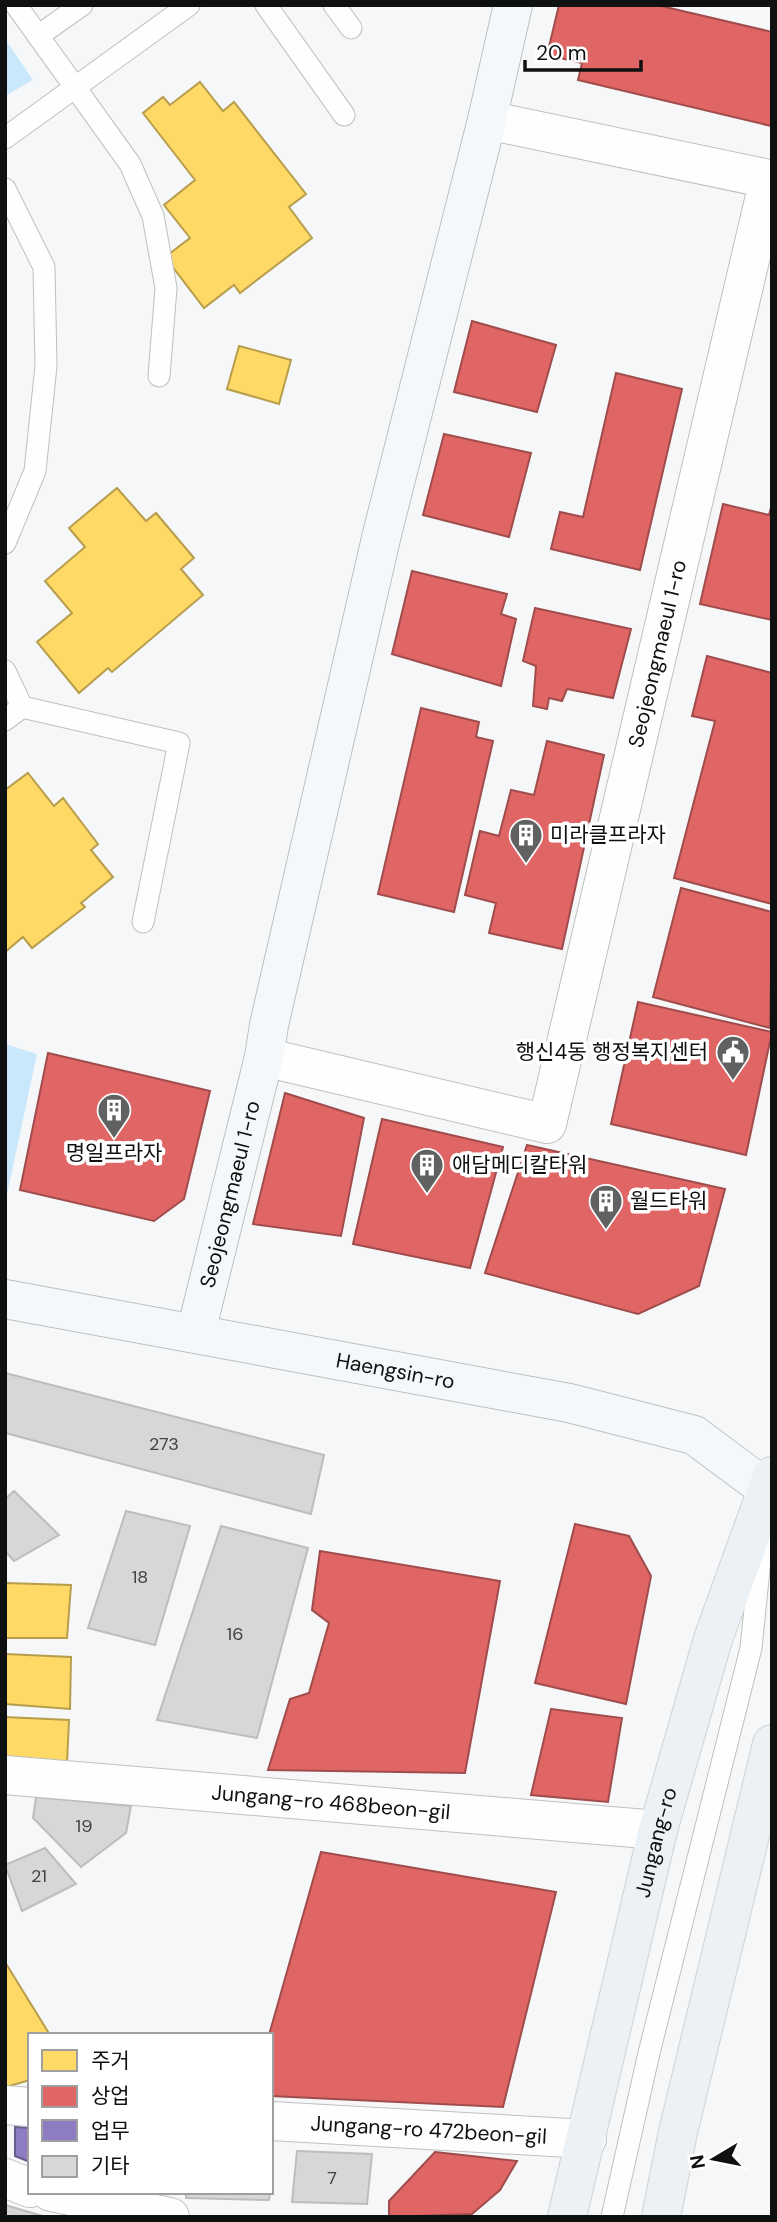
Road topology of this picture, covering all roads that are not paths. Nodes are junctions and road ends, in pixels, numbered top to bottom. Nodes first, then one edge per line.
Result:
1 (16, 5) edge
2 (82, 5) edge
3 (189, 5) edge
4 (266, 5) edge
5 (334, 5) edge
6 (513, 5) edge
7 (351, 29) dead end
8 (38, 36) junction
9 (74, 88) junction
10 (344, 115) dead end
11 (487, 120) junction
12 (5, 138) edge
13 (5, 189) edge
14 (159, 376) dead end
15 (5, 542) edge
16 (5, 671) edge
17 (14, 713) edge
18 (143, 922) dead end
19 (264, 1057) junction
20 (5, 1298) edge
21 (196, 1332) junction
22 (770, 1486) edge
23 (772, 1744) edge
24 (5, 1774) edge
25 (658, 1830) junction
26 (5, 2105) edge
27 (28, 2107) edge
28 (273, 2121) edge
29 (678, 2132) junction
30 (587, 2139) junction
31 (5, 2178) edge
32 (28, 2187) edge
33 (61, 2194) edge
34 (170, 2217) edge
35 (568, 2217) edge
36 (612, 2217) edge
37 (652, 2217) edge
38 (661, 2217) edge

1 - 8 lane
2 - 8 lane
3 - 9 lane
4 - 10 lane
5 - 7 lane
6 - 11 street, Seojeongmaeul 1-ro
8 - 9 lane
9 - 12 lane
9 - 14 lane
11 - 19 street, Seojeongmaeul 1-ro
11 - 19 street, Seojeongmaeul 1-ro
13 - 15 lane
16 - 17 lane
17 - 18 lane
19 - 21 street, Seojeongmaeul 1-ro
20 - 21 street, Haengsin-ro
21 - 22 street, Haengsin-ro
22 - 25 main road, Jungang-ro
22 - 36 lane
23 - 29 main road
24 - 25 street, Jungang-ro 468beon-gil
25 - 30 main road, Jungang-ro
26 - 27 street
28 - 30 street, Jungang-ro 472beon-gil
29 - 37 lane
29 - 38 main road
30 - 35 main road, Jungang-ro
31 - 32 street
33 - 34 street

